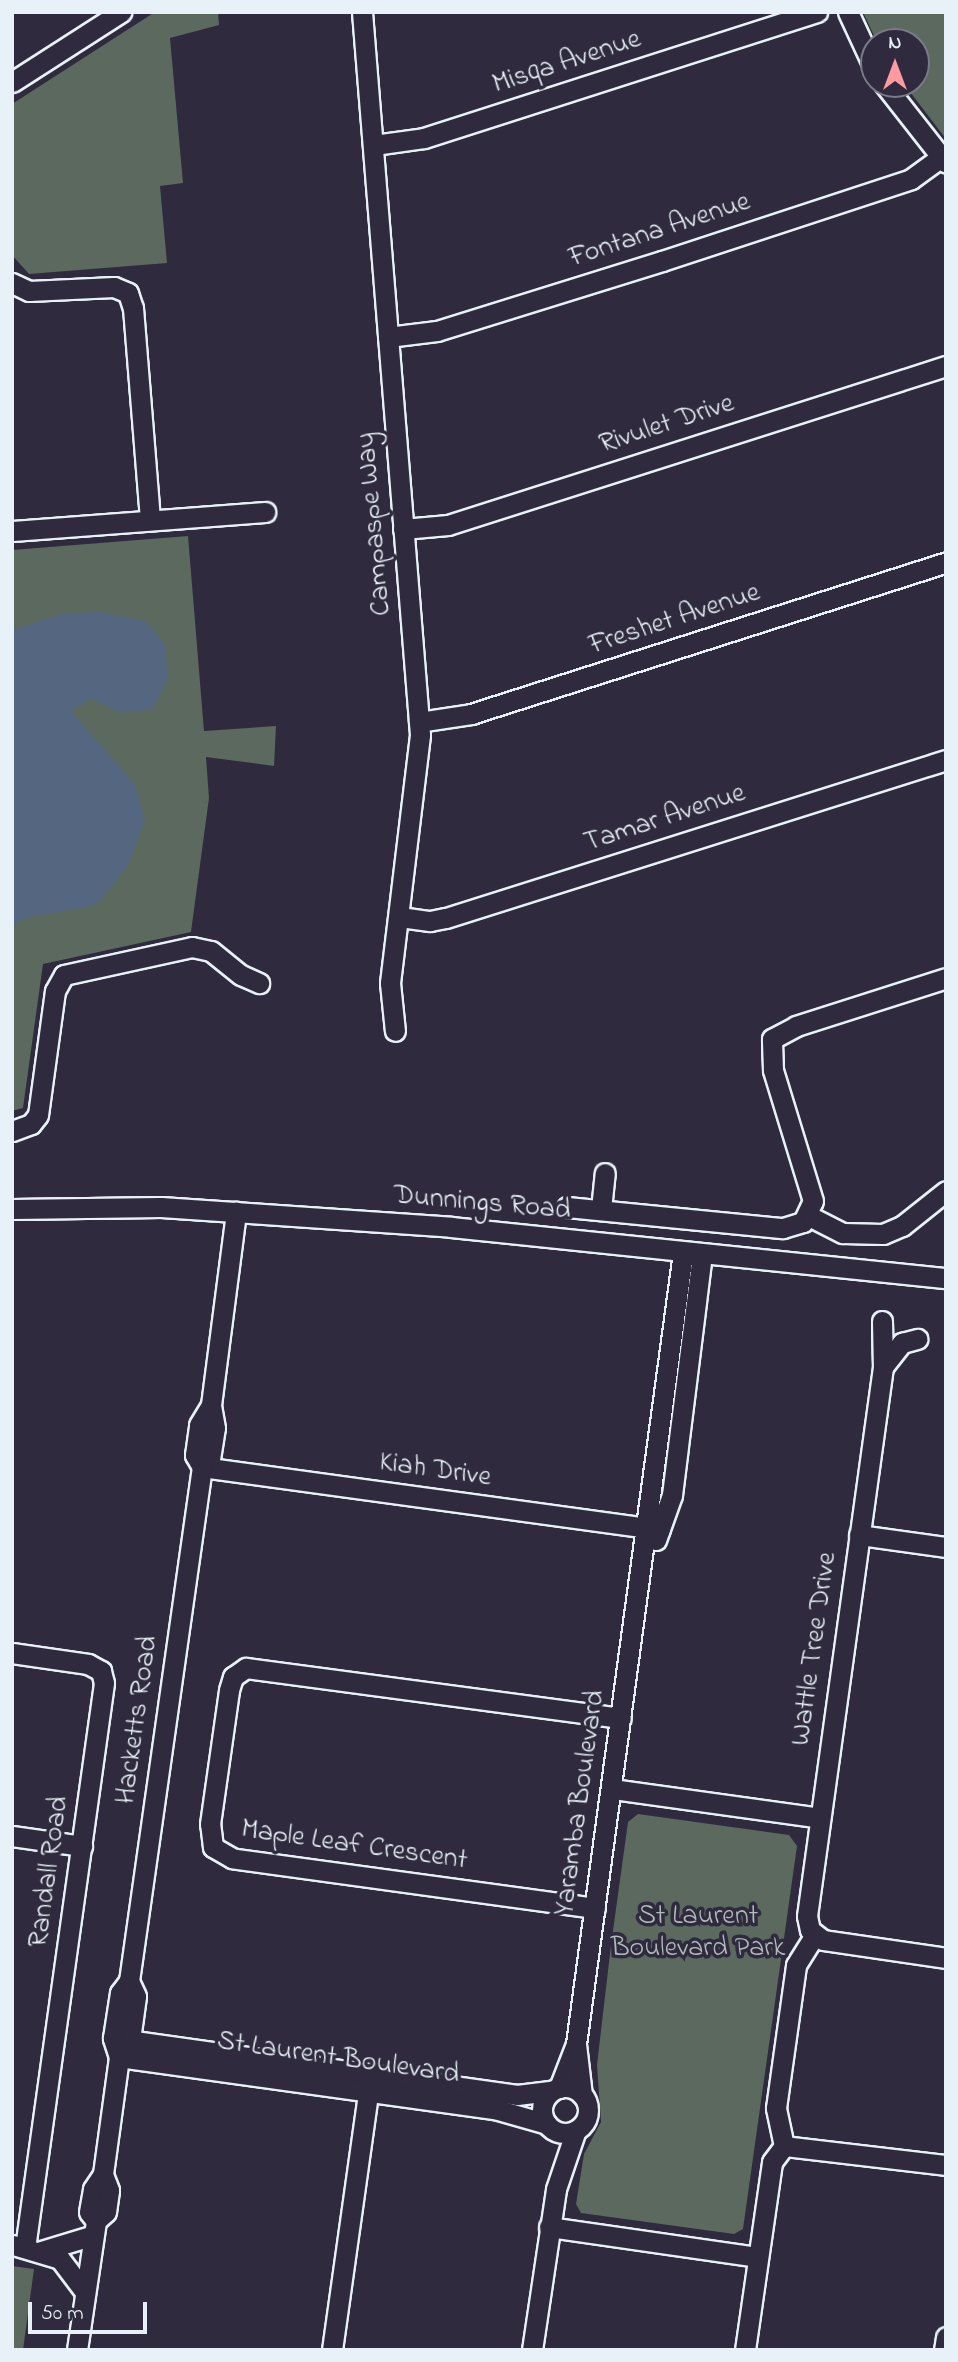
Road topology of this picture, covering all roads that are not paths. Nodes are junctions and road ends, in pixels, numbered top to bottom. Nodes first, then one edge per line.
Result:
1 (121, 12) edge
2 (362, 12) edge
3 (817, 12) edge
4 (848, 12) edge
5 (860, 38) edge
6 (12, 82) edge
7 (895, 98) edge
8 (374, 145) junction
9 (944, 160) edge
10 (12, 283) edge
11 (388, 337) junction
12 (946, 366) edge
13 (265, 512) dead end
14 (150, 520) junction
15 (403, 529) junction
16 (12, 531) edge
17 (946, 562) edge
18 (419, 722) junction
19 (946, 760) edge
20 (400, 917) junction
21 (946, 978) edge
22 (260, 983) dead end
23 (395, 1031) dead end
24 (12, 1131) edge
25 (605, 1173) dead end
26 (946, 1191) edge
27 (567, 1207) dead end
28 (12, 1209) edge
29 (601, 1209) junction
30 (236, 1212) junction
31 (809, 1216) junction
32 (693, 1253) junction
33 (946, 1278) edge
34 (883, 1321) dead end
35 (918, 1339) dead end
36 (883, 1367) junction
37 (201, 1467) junction
38 (652, 1529) junction
39 (859, 1535) junction
40 (946, 1547) edge
41 (12, 1653) edge
42 (621, 1718) junction
43 (612, 1789) junction
44 (820, 1818) junction
45 (12, 1836) edge
46 (82, 1846) junction
47 (595, 1908) junction
48 (814, 1936) junction
49 (946, 1958) edge
50 (576, 2044) junction
51 (121, 2045) junction
52 (370, 2083) junction
53 (555, 2090) junction
54 (582, 2095) junction
55 (552, 2127) junction
56 (576, 2130) junction
57 (784, 2146) junction
58 (946, 2165) edge
59 (556, 2189) junction
60 (99, 2223) junction
61 (549, 2227) junction
62 (26, 2248) edge
63 (758, 2257) junction
64 (85, 2292) junction
65 (946, 2337) edge
66 (77, 2350) edge
67 (332, 2350) edge
68 (532, 2350) edge
69 (745, 2350) edge
70 (944, 2350) edge

1 - 6 street
2 - 8 street, Campaspe Way
3 - 8 street, Misqa Avenue
4 - 5 street
7 - 9 street
8 - 11 street, Campaspe Way
9 - 11 street, Fontana Avenue
10 - 14 street
11 - 15 street, Campaspe Way
12 - 15 street, Rivulet Drive
13 - 14 street
14 - 16 street
15 - 18 street, Campaspe Way
17 - 18 street, Freshet Avenue
18 - 20 street, Campaspe Way
19 - 20 street, Tamar Avenue
20 - 23 street, Campaspe Way
21 - 31 street
22 - 24 street
25 - 29 street
26 - 31 street
27 - 29 street
28 - 30 street, Dunnings Road
29 - 31 street
30 - 32 street, Dunnings Road
30 - 37 street, Hacketts Road
32 - 33 street, Dunnings Road
32 - 38 street, Yaramba Boulevard
34 - 36 street, Wattle Tree Drive
35 - 36 street
36 - 39 street, Wattle Tree Drive
37 - 38 street, Kiah Drive
37 - 51 street, Hacketts Road
38 - 42 street, Yaramba Boulevard
39 - 40 street
39 - 44 street, Wattle Tree Drive
41 - 46 street, Randall Road
42 - 43 street, Yaramba Boulevard
42 - 47 street, Maple Leaf Crescent
43 - 44 street
43 - 47 street, Yaramba Boulevard
44 - 48 street, Wattle Tree Drive
45 - 46 street
46 - 62 street, Randall Road
47 - 50 street, Yaramba Boulevard
48 - 49 street
48 - 57 street
50 - 53 street, Yaramba Boulevard
50 - 54 street, Yaramba Boulevard
51 - 52 street, St Laurent Boulevard
51 - 60 street, Hacketts Road
52 - 53 street, St Laurent Boulevard
52 - 55 street, St Laurent Boulevard
52 - 67 street
53 - 54 street
53 - 55 street
54 - 56 street
55 - 56 street
55 - 59 street
56 - 59 street
57 - 58 street
57 - 63 street
59 - 61 street
60 - 62 street
60 - 64 street, Hacketts Road
61 - 63 street
61 - 68 street
62 - 64 street
63 - 69 street
64 - 66 street, Hacketts Road
65 - 70 street

